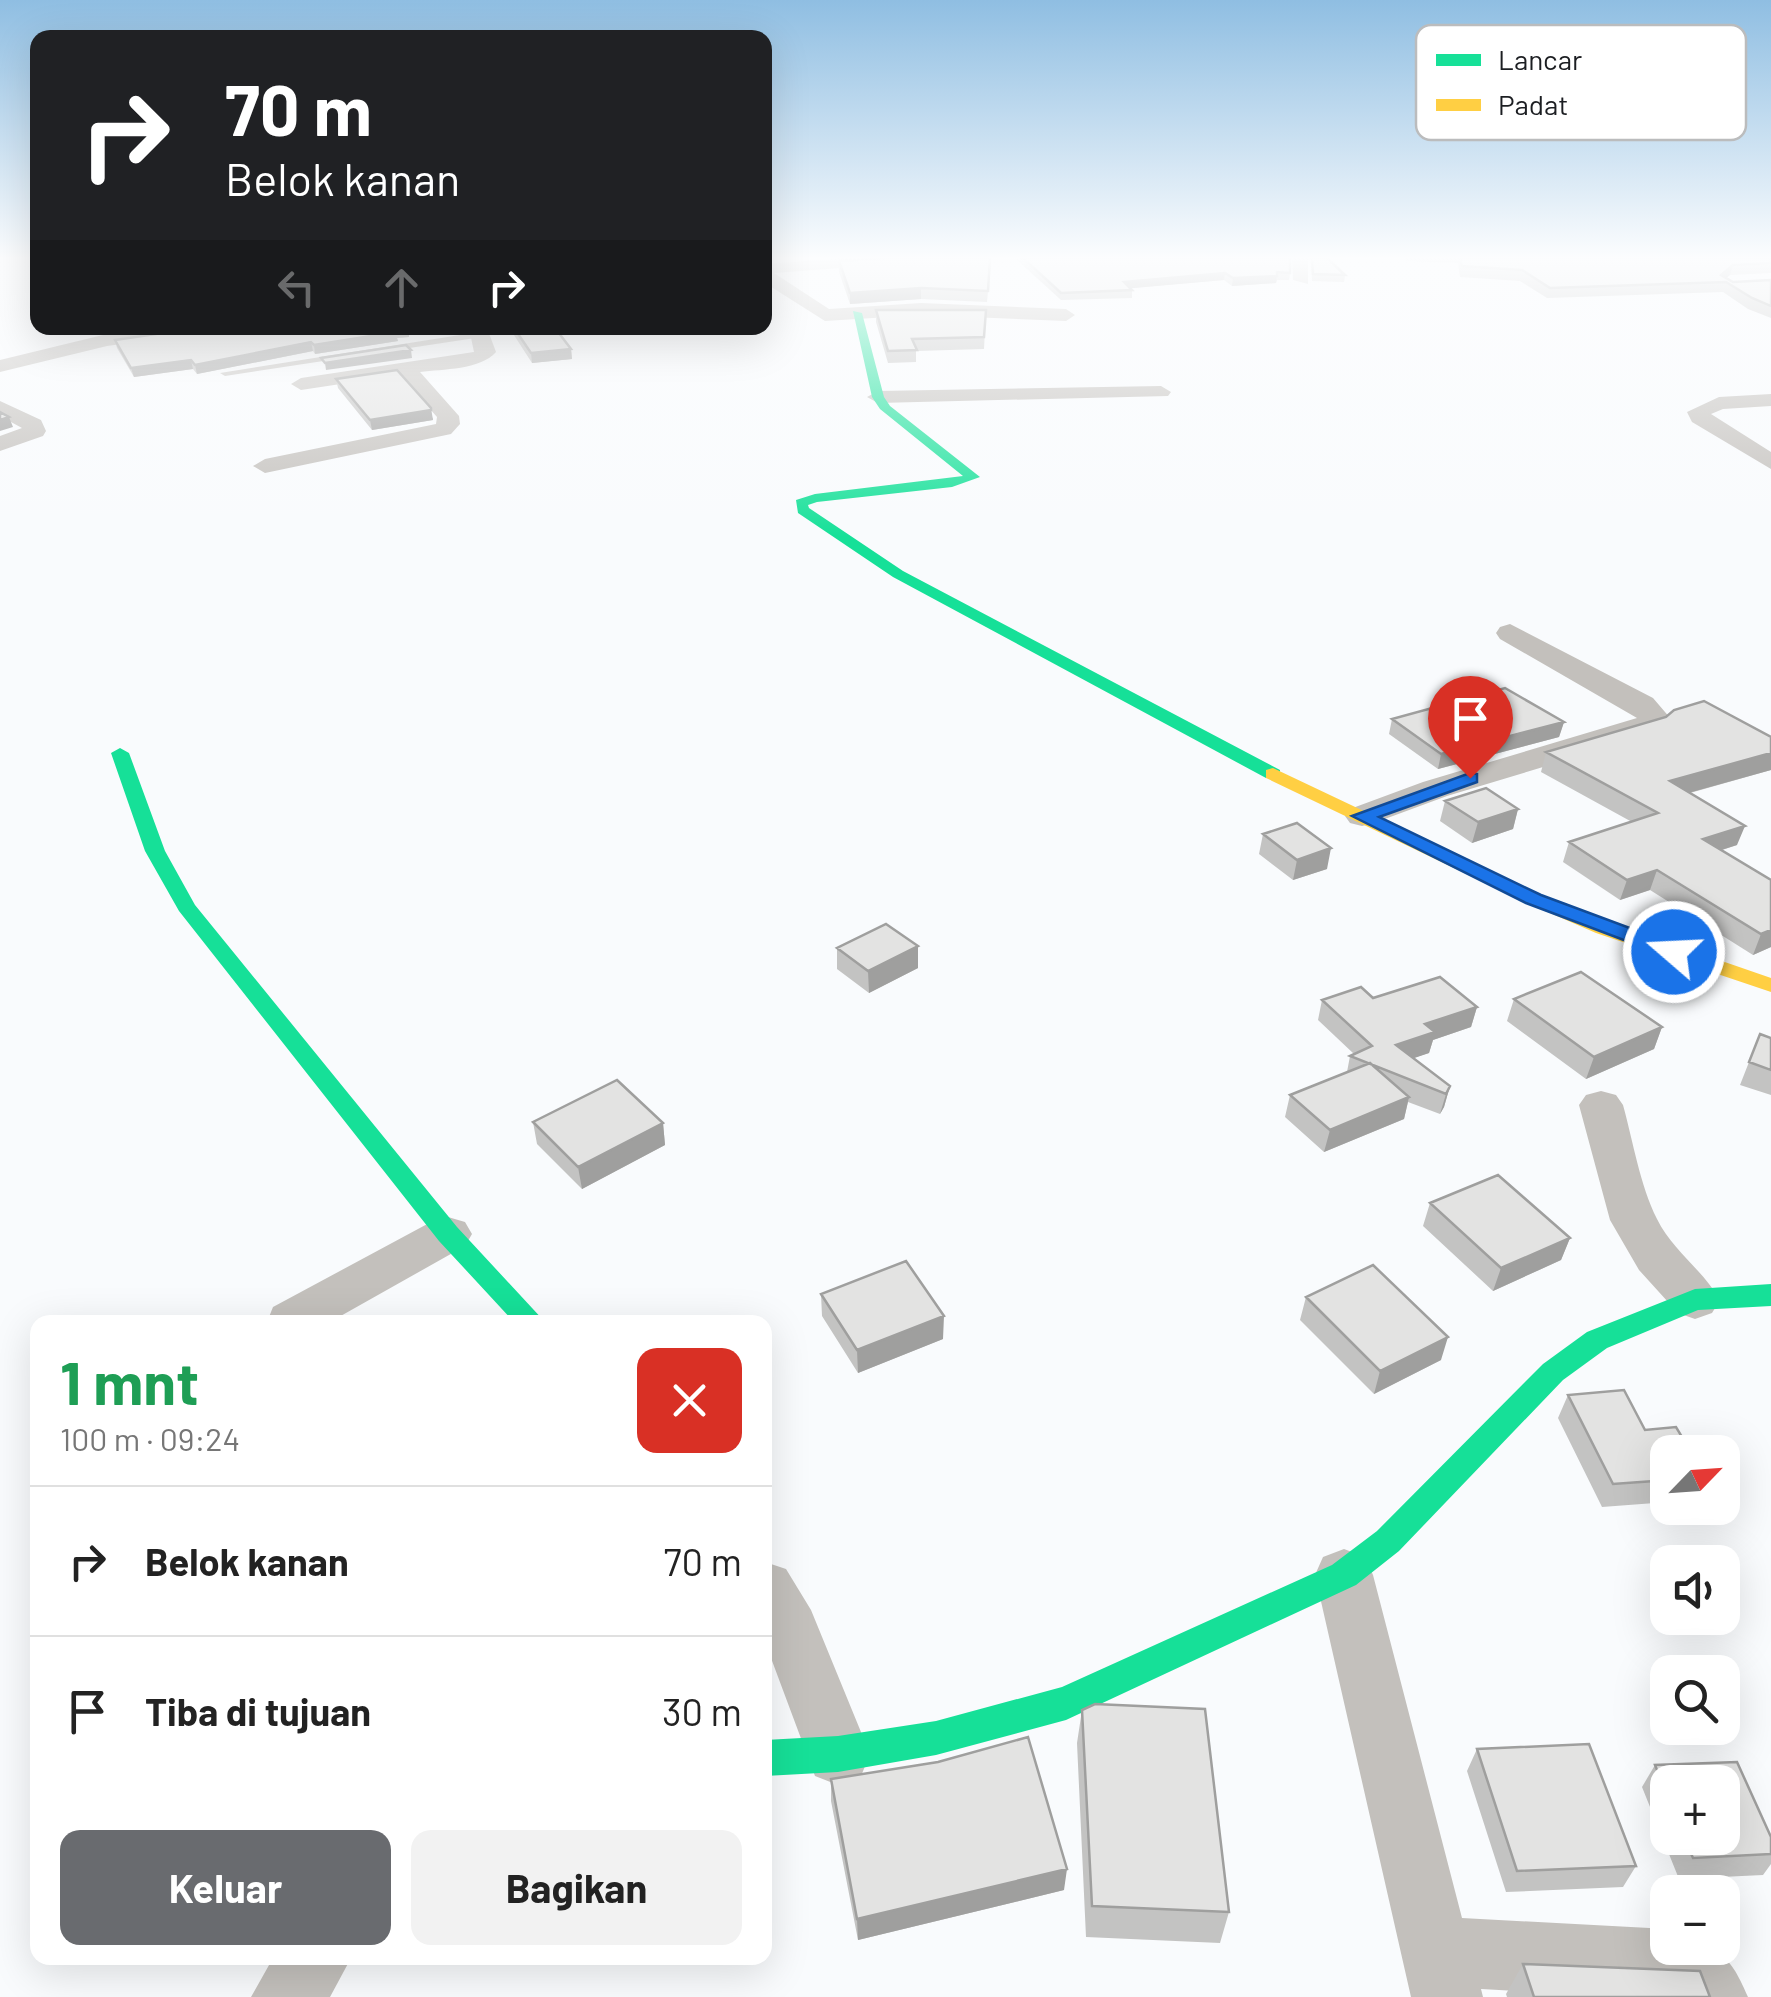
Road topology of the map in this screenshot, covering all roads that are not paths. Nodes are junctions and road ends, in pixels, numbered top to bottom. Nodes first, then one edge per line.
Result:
1 (61, 351) edge
2 (360, 351) edge
3 (486, 351) edge
4 (867, 351) edge
5 (0, 366) edge
6 (406, 370) junction
7 (225, 373) edge
8 (300, 384) dead end
9 (1161, 392) dead end
10 (878, 397) junction
11 (1771, 400) edge
12 (0, 407) edge
13 (0, 444) edge
14 (1771, 462) edge
15 (265, 466) dead end
16 (1510, 633) dead end
17 (120, 753) dead end
18 (1362, 816) junction
19 (1771, 984) edge
20 (1601, 1105) dead end
21 (448, 1234) junction
22 (1771, 1295) edge
23 (1694, 1300) junction
24 (301, 1315) edge
25 (524, 1315) edge
26 (1344, 1575) junction
27 (772, 1599) edge
28 (838, 1754) junction
29 (772, 1758) edge
30 (311, 1965) edge
31 (1442, 1974) edge
32 (287, 1997) edge
33 (1712, 1997) edge

1 - 5 street
2 - 7 lane
3 - 6 street
4 - 10 street
6 - 8 street
6 - 15 street
9 - 10 street
10 - 18 street
11 - 14 street
12 - 13 street
16 - 18 street
17 - 21 street
18 - 19 street
20 - 23 street
21 - 24 street
21 - 25 street
22 - 23 street
23 - 26 street
26 - 28 street
26 - 31 street
27 - 28 street
28 - 29 street
30 - 32 street
31 - 33 street

